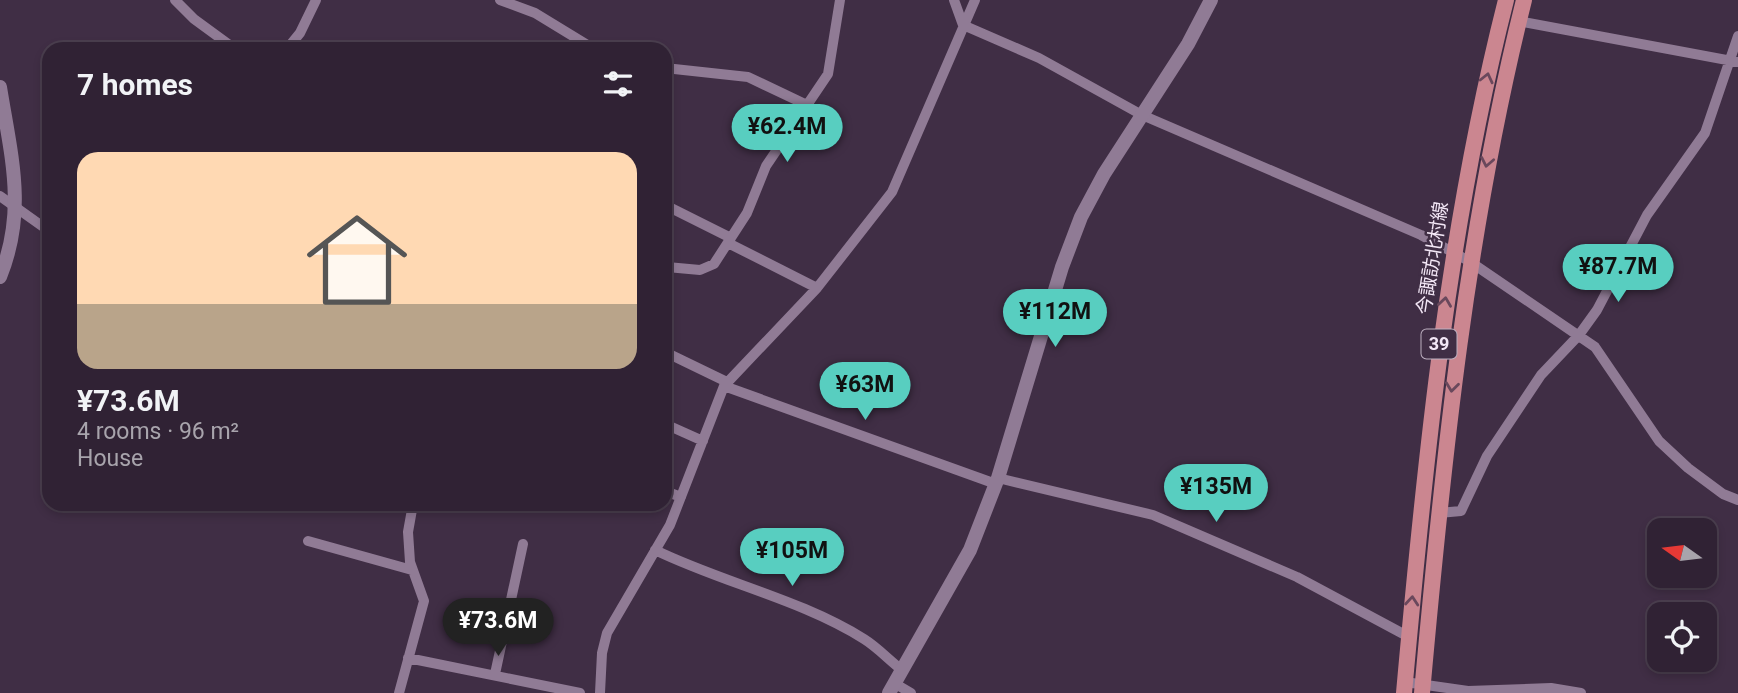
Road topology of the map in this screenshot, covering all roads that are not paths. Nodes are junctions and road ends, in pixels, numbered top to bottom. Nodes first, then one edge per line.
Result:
1 (175, 0) edge
2 (316, 0) edge
3 (500, 0) edge
4 (840, 0) edge
5 (954, 0) edge
6 (975, 0) edge
7 (1211, 0) edge
8 (1506, 0) edge
9 (1524, 0) edge
10 (1518, 21) junction
11 (963, 25) junction
12 (1738, 36) edge
13 (225, 42) edge
14 (293, 42) edge
15 (583, 42) edge
16 (1733, 61) edge
17 (672, 69) edge
18 (0, 87) edge
19 (807, 105) junction
20 (1142, 115) junction
21 (0, 196) edge
22 (17, 207) junction
23 (672, 209) edge
24 (42, 226) edge
25 (729, 241) junction
26 (1453, 252) junction
27 (1469, 261) junction
28 (672, 267) edge
29 (0, 277) edge
30 (817, 288) junction
31 (1580, 335) junction
32 (672, 356) edge
33 (725, 384) junction
34 (672, 427) edge
35 (702, 441) junction
36 (997, 481) junction
37 (672, 494) edge
38 (681, 497) junction
39 (1738, 500) edge
40 (411, 511) edge
41 (1438, 513) junction
42 (308, 541) dead end
43 (523, 544) dead end
44 (655, 550) junction
45 (412, 570) junction
46 (1409, 637) junction
47 (408, 658) junction
48 (902, 670) junction
49 (495, 674) junction
50 (1404, 687) edge
51 (891, 688) edge
52 (1422, 689) edge
53 (400, 693) edge
54 (580, 693) edge
55 (600, 693) edge
56 (911, 693) edge
57 (1581, 693) edge

1 - 13 street
2 - 14 street
3 - 15 street
4 - 19 street
5 - 11 street
6 - 11 street
7 - 20 street
26 -> 8 main road, 今諏訪北村線 / 39
9 - 10 main road, 今諏訪北村線 / 39
10 - 16 street
10 -> 27 main road, 今諏訪北村線 / 39
11 - 20 street
11 - 30 street
12 - 16 street
16 - 31 street
17 - 19 street
18 - 22 street
19 - 25 street
20 - 26 street
20 - 36 street
21 - 22 street
22 - 24 street
22 - 29 street
23 - 25 street
25 - 28 street
25 - 30 street
26 - 27 street
46 -> 26 main road, 今諏訪北村線 / 39
27 - 31 street
27 -> 41 main road, 今諏訪北村線 / 39
30 - 33 street
31 - 39 street
31 - 41 street
32 - 33 street
33 - 35 street
33 - 36 street
34 - 35 street
35 - 38 street
36 - 46 street
36 - 48 street
37 - 38 street
38 - 44 street
40 - 45 street
41 - 52 main road, 今諏訪北村線 / 39
42 - 45 street
43 - 49 street
44 - 48 street
44 - 55 street
45 - 47 street
46 - 50 main road, 今諏訪北村線 / 39
47 - 49 street
47 - 53 street
48 - 51 street
49 - 54 street
50 - 52 street
51 - 56 street
52 - 57 street

